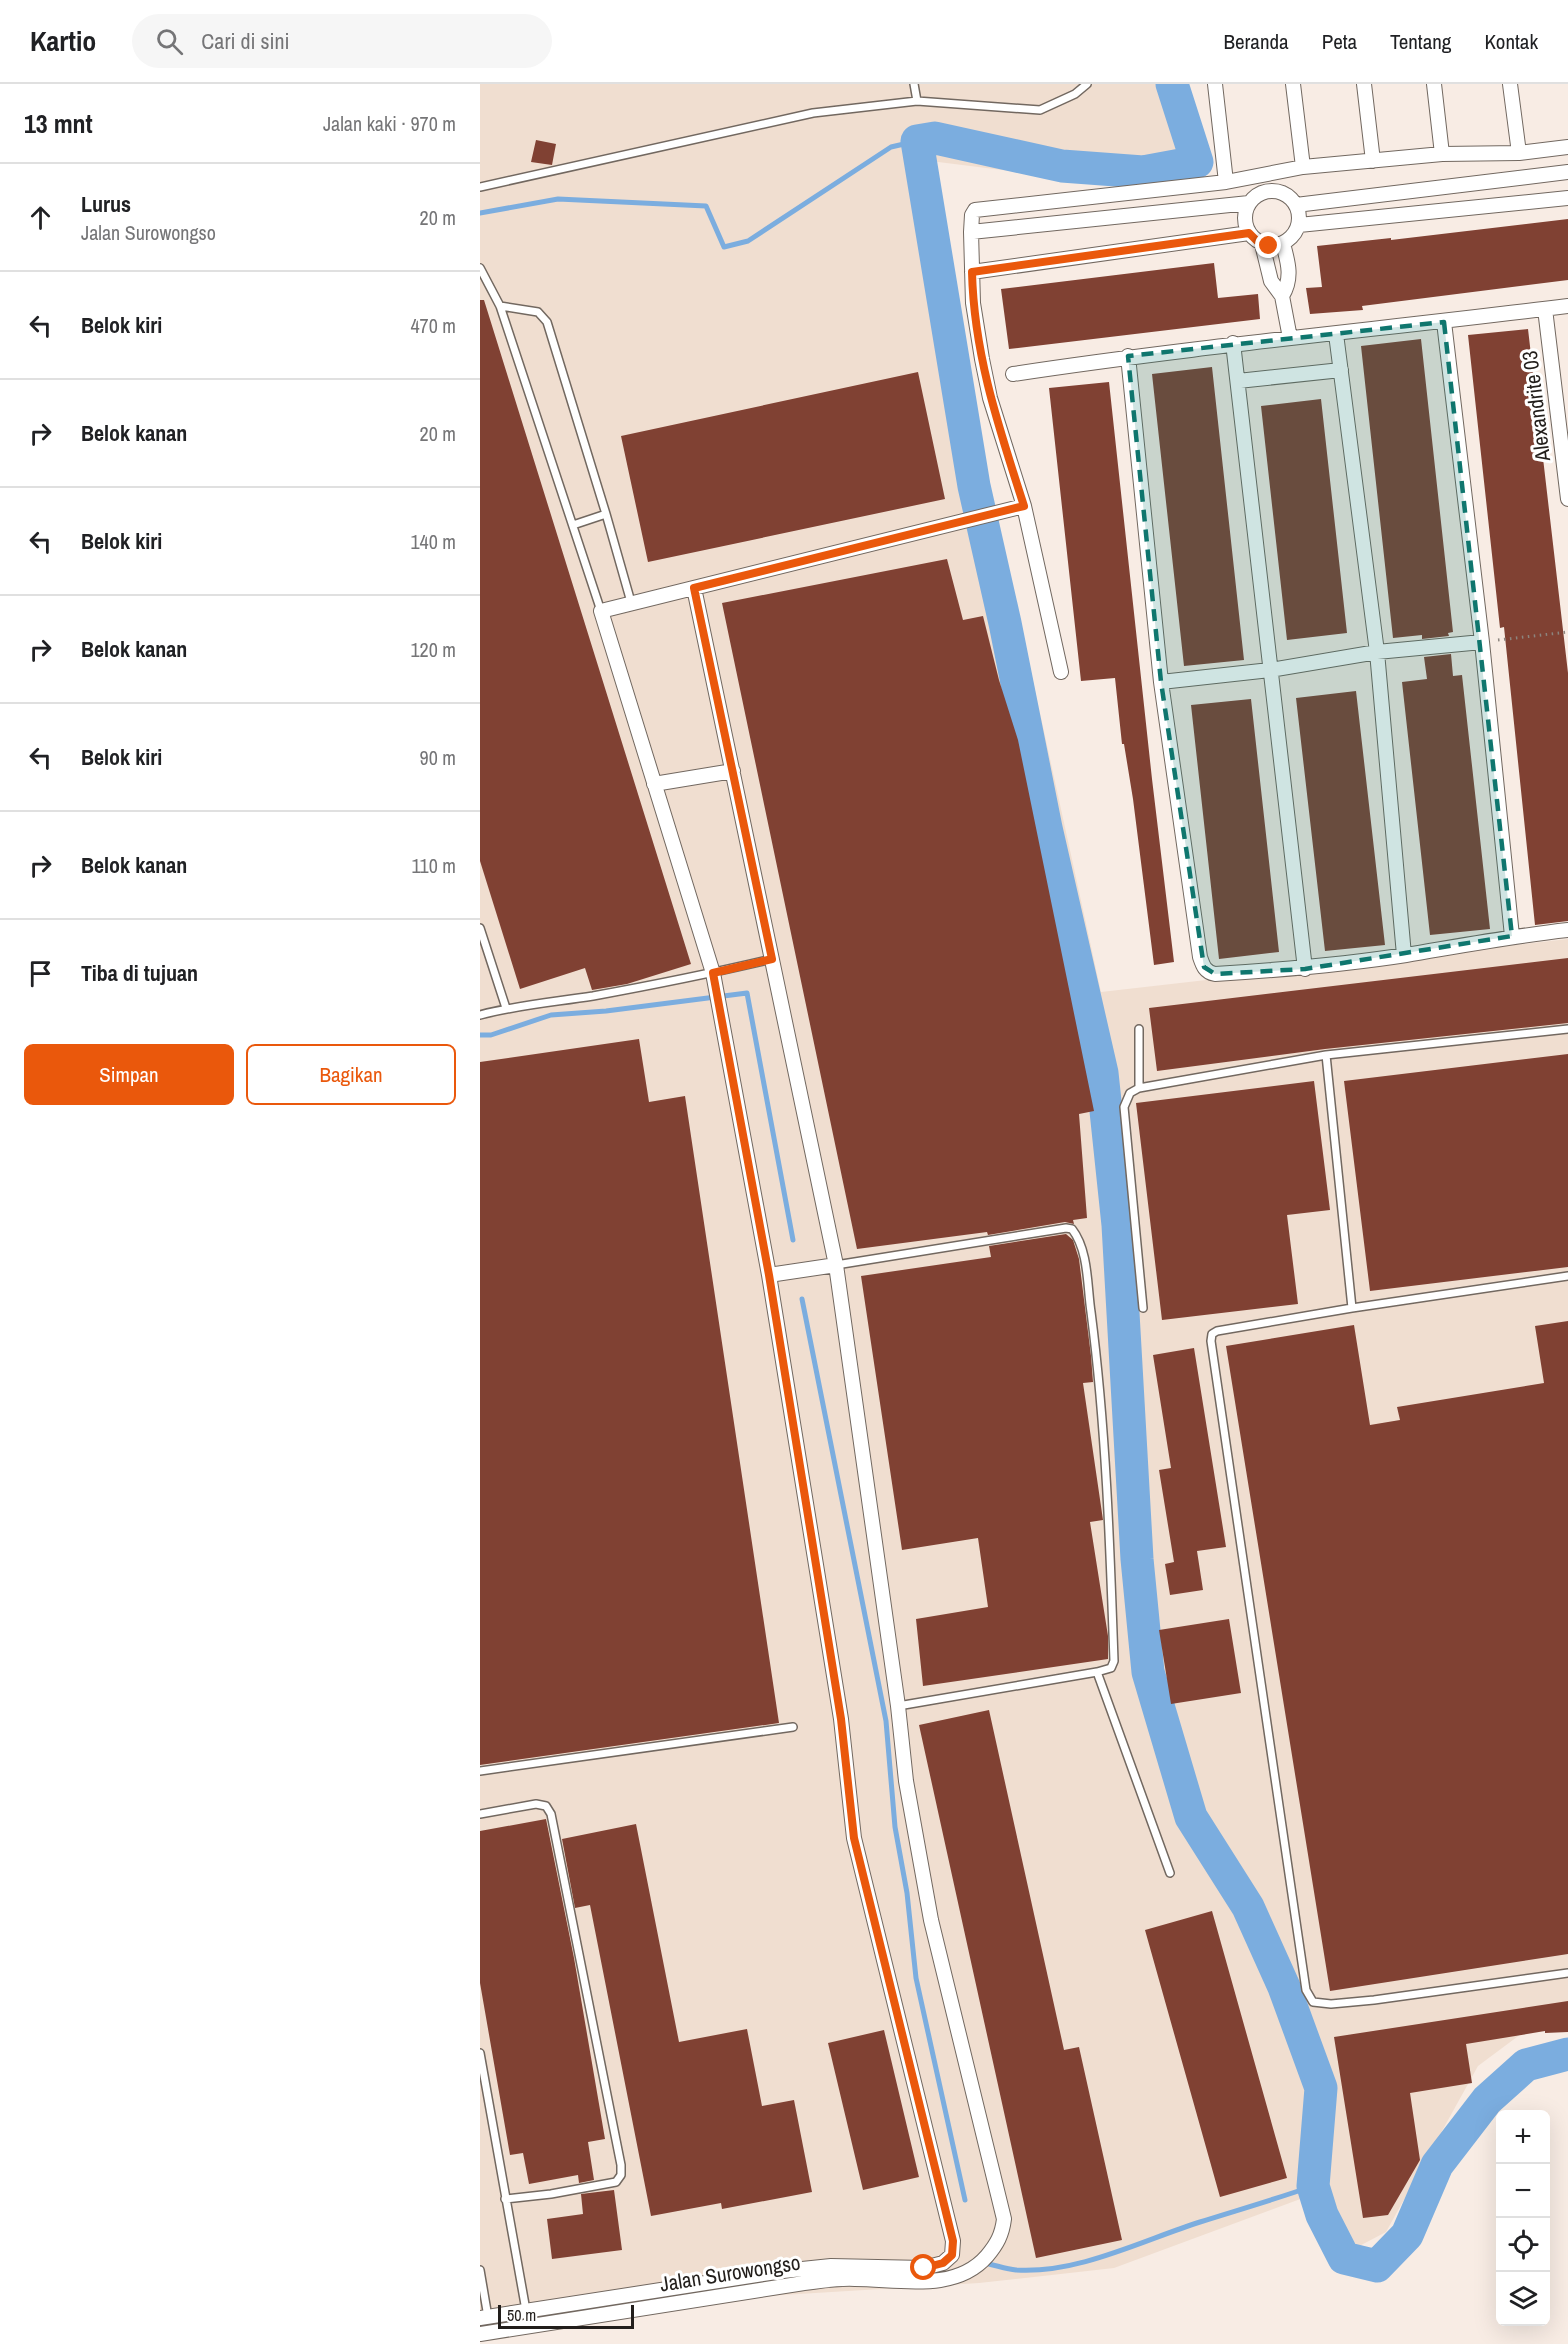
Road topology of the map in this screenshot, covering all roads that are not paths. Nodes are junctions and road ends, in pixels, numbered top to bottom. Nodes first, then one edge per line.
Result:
1 (914, 84) edge
2 (1086, 84) edge
3 (1215, 84) edge
4 (1293, 84) edge
5 (1364, 84) edge
6 (1434, 84) edge
7 (1510, 84) edge
8 (916, 100) junction
9 (1568, 147) edge
10 (1519, 153) junction
11 (1442, 154) junction
12 (1373, 161) junction
13 (1303, 167) junction
14 (1568, 172) edge
15 (1226, 182) junction
16 (480, 187) edge
17 (1568, 198) edge
18 (1249, 203) junction
19 (1296, 205) junction
20 (1299, 225) junction
21 (971, 232) junction
22 (1249, 233) junction
23 (1262, 244) junction
24 (1283, 244) junction
25 (480, 268) edge
26 (972, 272) junction
27 (1282, 296) junction
28 (500, 306) junction
29 (1568, 306) edge
30 (1545, 309) junction
31 (1444, 322) junction
32 (1336, 334) junction
33 (1290, 338) junction
34 (1233, 343) junction
35 (1128, 356) junction
36 (1341, 370) junction
37 (1013, 374) dead end
38 (1238, 381) junction
39 (1568, 499) edge
40 (1024, 506) junction
41 (606, 514) junction
42 (573, 525) junction
43 (694, 588) junction
44 (631, 602) junction
45 (601, 611) junction
46 (1482, 642) junction
47 (1377, 652) junction
48 (1270, 670) junction
49 (1060, 672) dead end
50 (1161, 682) junction
51 (733, 771) junction
52 (654, 784) junction
53 (480, 928) edge
54 (1568, 930) edge
55 (1512, 936) junction
56 (1404, 955) junction
57 (772, 959) junction
58 (1305, 969) junction
59 (715, 980) junction
60 (506, 1008) junction
61 (480, 1015) edge
62 (1139, 1029) dead end
63 (1568, 1029) edge
64 (1326, 1055) junction
65 (1139, 1088) junction
66 (836, 1265) junction
67 (776, 1274) junction
68 (1568, 1276) edge
69 (1143, 1308) dead end
70 (1352, 1308) junction
71 (1097, 1672) junction
72 (898, 1706) junction
73 (793, 1727) dead end
74 (480, 1771) edge
75 (480, 1814) edge
76 (1170, 1873) dead end
77 (1568, 1973) edge
78 (480, 2053) edge
79 (505, 2199) junction
80 (480, 2270) edge
81 (526, 2311) junction
82 (484, 2318) edge
83 (528, 2326) junction
84 (480, 2334) edge

1 - 8 lane
2 - 8 lane
3 - 15 street
4 - 13 street
5 - 12 street
6 - 11 street
7 - 10 street
8 - 16 lane
9 - 10 street
10 - 11 street
11 - 12 street
12 - 13 street
13 - 15 street
14 - 19 street
15 - 21 street
17 - 20 street
18 - 19 street
18 - 21 street
18 - 22 street
19 - 20 street
20 - 24 street
21 - 26 street
22 - 23 street
22 - 26 street
23 - 24 street
23 - 27 street
24 - 27 street
25 - 28 lane
26 - 40 street
27 - 33 street
28 - 41 lane
28 - 42 lane
29 - 30 street
30 - 31 street
30 - 39 street, Alexandrite 03
31 - 32 street
31 - 46 street
32 - 33 street
32 - 36 street
33 - 34 street
34 - 35 street
34 - 38 street
35 - 37 street
35 - 50 street
36 - 38 street
36 - 47 street
38 - 48 street
40 - 43 street
40 - 49 street
41 - 42 lane
41 - 44 lane
42 - 45 lane
43 - 44 street
43 - 51 street, Jalan Surowongso
44 - 45 street
45 - 52 street
46 - 47 street
46 - 55 street
47 - 48 street
47 - 56 street
48 - 50 street
48 - 58 street
50 - 58 street
51 - 52 street
51 - 57 street, Jalan Surowongso
52 - 59 street
53 - 60 lane
54 - 55 street
55 - 56 street
56 - 58 street
57 - 59 lane
57 - 66 street, Jalan Surowongso
59 - 60 lane
59 - 67 street
60 - 61 lane
62 - 65 lane
63 - 64 lane
64 - 65 lane
64 - 70 lane
65 - 69 lane
66 - 67 street
66 - 71 lane
66 - 72 street, Jalan Surowongso
67 - 81 street, Jalan Surowongso
68 - 70 lane
70 - 77 lane
71 - 72 lane
71 - 76 lane
72 - 83 street, Jalan Surowongso
73 - 74 lane
75 - 79 lane
78 - 79 lane
79 - 81 lane
80 - 82 lane
81 - 82 street, Jalan Surowongso
81 - 83 lane
83 - 84 street, Jalan Surowongso

